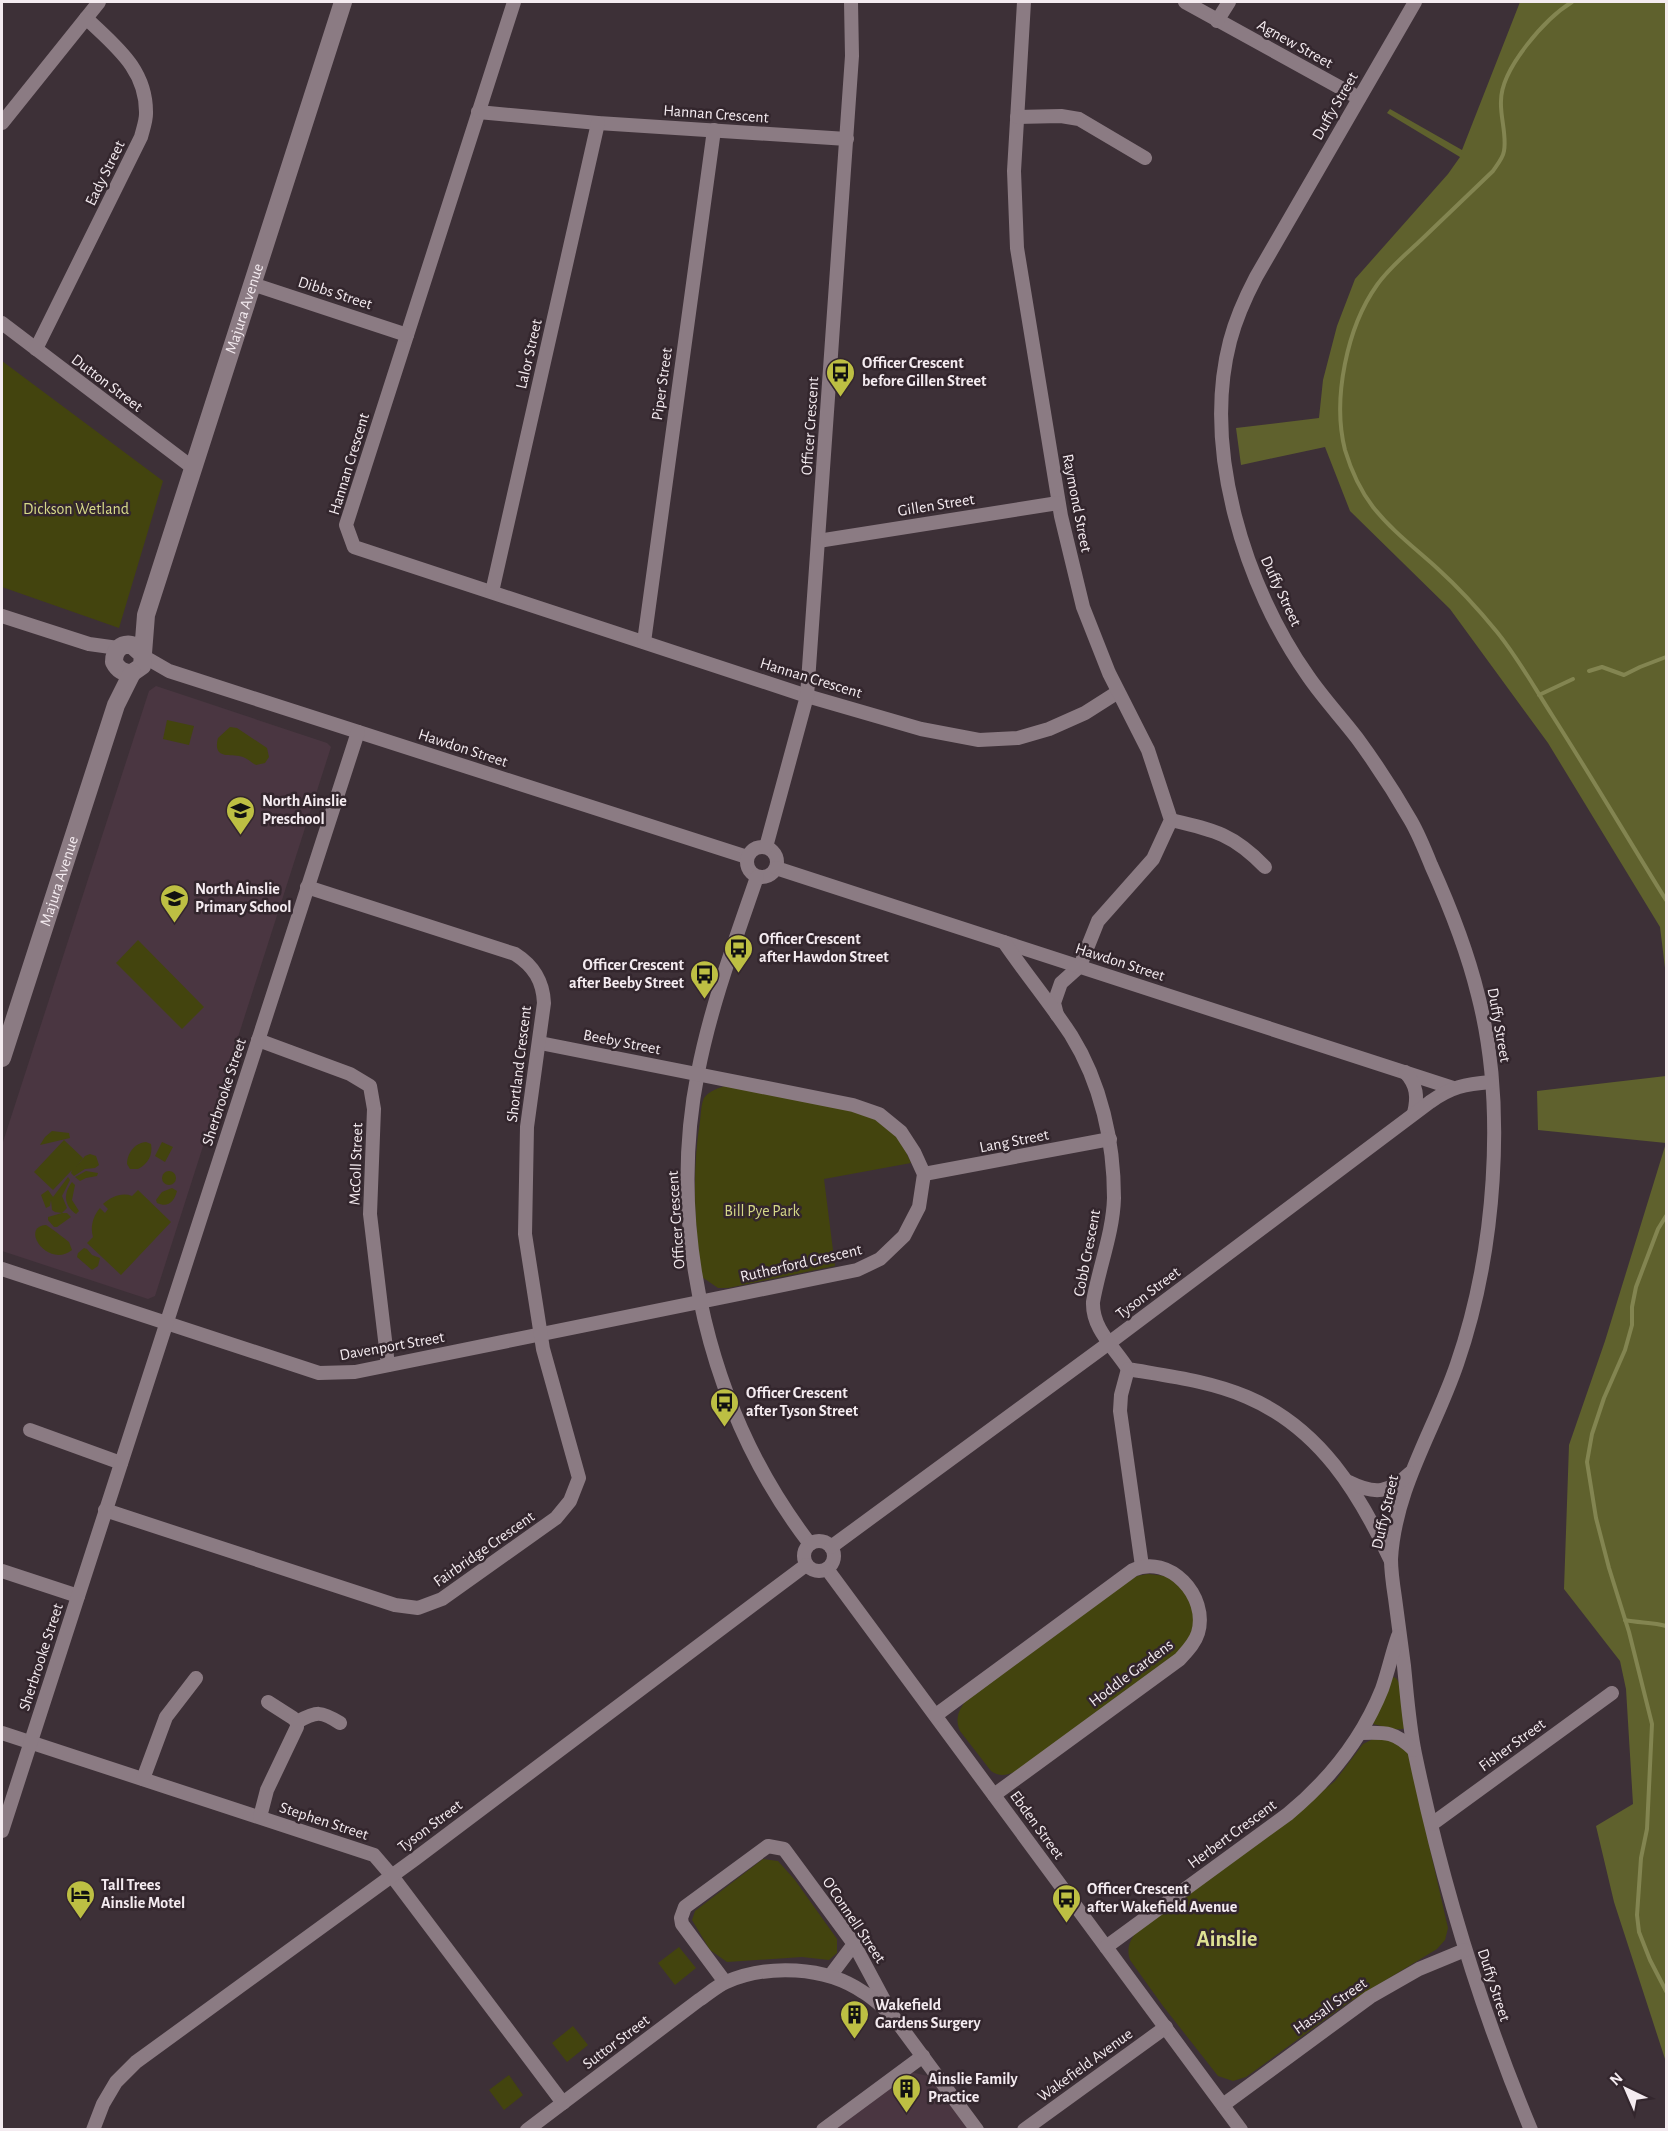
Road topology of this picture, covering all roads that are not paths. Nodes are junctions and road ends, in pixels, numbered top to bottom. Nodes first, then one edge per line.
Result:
1 (99, 2) edge
2 (343, 2) edge
3 (514, 2) edge
4 (851, 2) edge
5 (1024, 2) edge
6 (1185, 2) edge
7 (1229, 2) edge
8 (1415, 2) edge
9 (86, 18) junction
10 (1217, 21) junction
11 (1359, 98) junction
12 (478, 112) junction
13 (1017, 117) junction
14 (2, 123) edge
15 (598, 123) junction
16 (714, 130) junction
17 (847, 139) junction
18 (1145, 158) dead end
19 (252, 284) junction
20 (2, 323) edge
21 (407, 335) junction
22 (36, 349) junction
23 (193, 468) junction
24 (1059, 503) junction
25 (818, 541) junction
26 (492, 592) junction
27 (2, 616) edge
28 (644, 642) junction
29 (128, 659) junction
30 (1118, 692) junction
31 (807, 696) junction
32 (358, 732) junction
33 (1171, 820) junction
34 (766, 847) junction
35 (747, 857) junction
36 (1265, 867) dead end
37 (776, 868) junction
38 (757, 877) junction
39 (307, 887) junction
40 (1004, 942) junction
41 (1080, 966) junction
42 (1057, 1015) junction
43 (258, 1040) junction
44 (540, 1043) junction
45 (2, 1058) edge
46 (1405, 1072) junction
47 (697, 1074) junction
48 (1491, 1082) junction
49 (1453, 1088) junction
50 (1414, 1113) junction
51 (1110, 1139) junction
52 (924, 1174) junction
53 (2, 1269) edge
54 (696, 1303) junction
55 (166, 1323) junction
56 (540, 1334) junction
57 (1109, 1343) junction
58 (388, 1365) junction
59 (1128, 1369) junction
60 (30, 1430) dead end
61 (121, 1463) junction
62 (1410, 1473) junction
63 (1349, 1482) junction
64 (105, 1510) junction
65 (810, 1544) junction
66 (831, 1547) junction
67 (1391, 1561) junction
68 (806, 1565) junction
69 (1142, 1566) junction
70 (827, 1569) junction
71 (2, 1571) edge
72 (78, 1596) junction
73 (1399, 1631) junction
74 (196, 1678) dead end
75 (1612, 1693) dead end
76 (268, 1702) dead end
77 (936, 1715) junction
78 (297, 1722) junction
79 (340, 1723) dead end
80 (2, 1733) edge
81 (1361, 1733) junction
82 (30, 1743) junction
83 (1414, 1750) junction
84 (143, 1779) junction
85 (994, 1795) junction
86 (260, 1817) junction
87 (1432, 1824) junction
88 (2, 1831) edge
89 (392, 1876) junction
90 (854, 1944) junction
91 (1106, 1947) junction
92 (1465, 1950) junction
93 (830, 1976) junction
94 (725, 1982) junction
95 (892, 2015) junction
96 (1166, 2027) junction
97 (923, 2056) junction
98 (563, 2103) junction
99 (1223, 2105) junction
100 (93, 2130) edge
101 (527, 2130) edge
102 (823, 2130) edge
103 (977, 2130) edge
104 (1024, 2130) edge
105 (1241, 2130) edge
106 (1531, 2130) edge

1 - 9 street
2 - 19 main road, Majura Avenue
3 - 12 street
4 - 17 street, Officer Crescent
5 - 13 street, Raymond Street
6 - 10 street, Agnew Street
7 - 10 street
8 - 11 street, Duffy Street
9 - 14 street
9 - 22 street, Eady Street
10 - 11 street, Agnew Street
11 - 48 street, Duffy Street
12 - 15 street, Hannan Crescent
12 - 21 street, Hannan Crescent
13 - 18 street
13 - 24 street, Raymond Street
15 - 16 street, Hannan Crescent
15 - 26 street, Lalor Street
16 - 17 street, Hannan Crescent
16 - 28 street, Piper Street
17 - 25 street, Officer Crescent
19 - 21 street, Dibbs Street
19 - 23 main road, Majura Avenue
20 - 22 street, Dutton Street
21 - 26 street, Hannan Crescent
22 - 23 street, Dutton Street
23 - 29 main road, Majura Avenue
24 - 25 street, Gillen Street
24 - 30 street, Raymond Street
25 - 31 street, Officer Crescent
26 - 28 street, Hannan Crescent
27 - 29 street, Hawdon Street
28 - 31 street, Hannan Crescent
29 - 32 street, Hawdon Street
29 - 45 main road, Majura Avenue
30 - 31 street, Hannan Crescent
30 - 33 street, Raymond Street
31 - 34 street, Officer Crescent
32 - 35 street, Hawdon Street
32 - 39 street, Sherbrooke Street
33 - 36 street
33 - 41 street
34 - 35 street
34 - 37 street
35 - 38 street
37 - 38 street
37 - 40 street, Hawdon Street
38 - 47 street, Officer Crescent
39 - 43 street, Sherbrooke Street
39 - 44 street, Shortland Crescent
40 - 41 street, Hawdon Street
40 - 42 street, Cobb Crescent
41 - 42 street
41 - 46 street, Hawdon Street
42 - 51 street, Cobb Crescent
43 - 55 street, Sherbrooke Street
43 - 58 street, McColl Street
44 - 47 street, Beeby Street
44 - 56 street, Shortland Crescent
46 - 49 street, Hawdon Street
46 - 50 street
47 - 52 street
47 - 54 street, Officer Crescent
48 - 49 street, Tyson Street
48 - 62 street, Duffy Street
49 - 50 street, Tyson Street
50 - 57 street, Tyson Street
51 - 52 street, Lang Street
51 - 57 street, Cobb Crescent
52 - 54 street, Rutherford Crescent
53 - 55 street, Davenport Street
54 - 56 street, Davenport Street
54 - 65 street, Officer Crescent
55 - 58 street, Davenport Street
55 - 61 street, Sherbrooke Street
56 - 58 street, Davenport Street
56 - 64 street, Fairbridge Crescent
57 - 59 street
57 - 66 street, Tyson Street
59 - 63 street
59 - 69 street
60 - 61 street
61 - 64 street, Sherbrooke Street
62 - 63 street
62 - 67 street, Duffy Street
63 - 67 street
64 - 72 street, Sherbrooke Street
65 - 66 street
65 - 68 street
66 - 70 street
67 - 73 street, Duffy Street
68 - 70 street
68 - 89 street, Tyson Street
69 - 77 street
69 - 85 street, Hoddle Gardens
70 - 77 street, Ebden Street
71 - 72 street, Sherbrooke Street
72 - 82 street, Sherbrooke Street
73 - 81 street, Herbert Crescent
73 - 83 street, Duffy Street
74 - 84 street
75 - 87 street, Fisher Street
76 - 78 street
77 - 85 street, Ebden Street
78 - 79 street
78 - 86 street
80 - 82 street, Stephen Street
81 - 83 street
81 - 91 street, Herbert Crescent
82 - 84 street, Stephen Street
82 - 88 street, Sherbrooke Street
83 - 87 street, Duffy Street
84 - 86 street, Stephen Street
85 - 91 street, Ebden Street
86 - 89 street, Stephen Street
87 - 92 street, Duffy Street
89 - 98 street, Stephen Street
89 - 100 street, Tyson Street
90 - 93 street
90 - 94 street, O'Connell Street
90 - 95 street, O'Connell Street
91 - 96 street, Ebden Street
92 - 99 street, Hassall Street
92 - 106 street, Duffy Street
93 - 94 street, Suttor Street
93 - 95 street, Suttor Street
94 - 98 street, Suttor Street
95 - 97 street, O'Connell Street
96 - 99 street, Ebden Street
96 - 104 street, Wakefield Avenue
97 - 102 street
97 - 103 street, O'Connell Street
98 - 101 street, Suttor Street
99 - 105 street, Ebden Street

